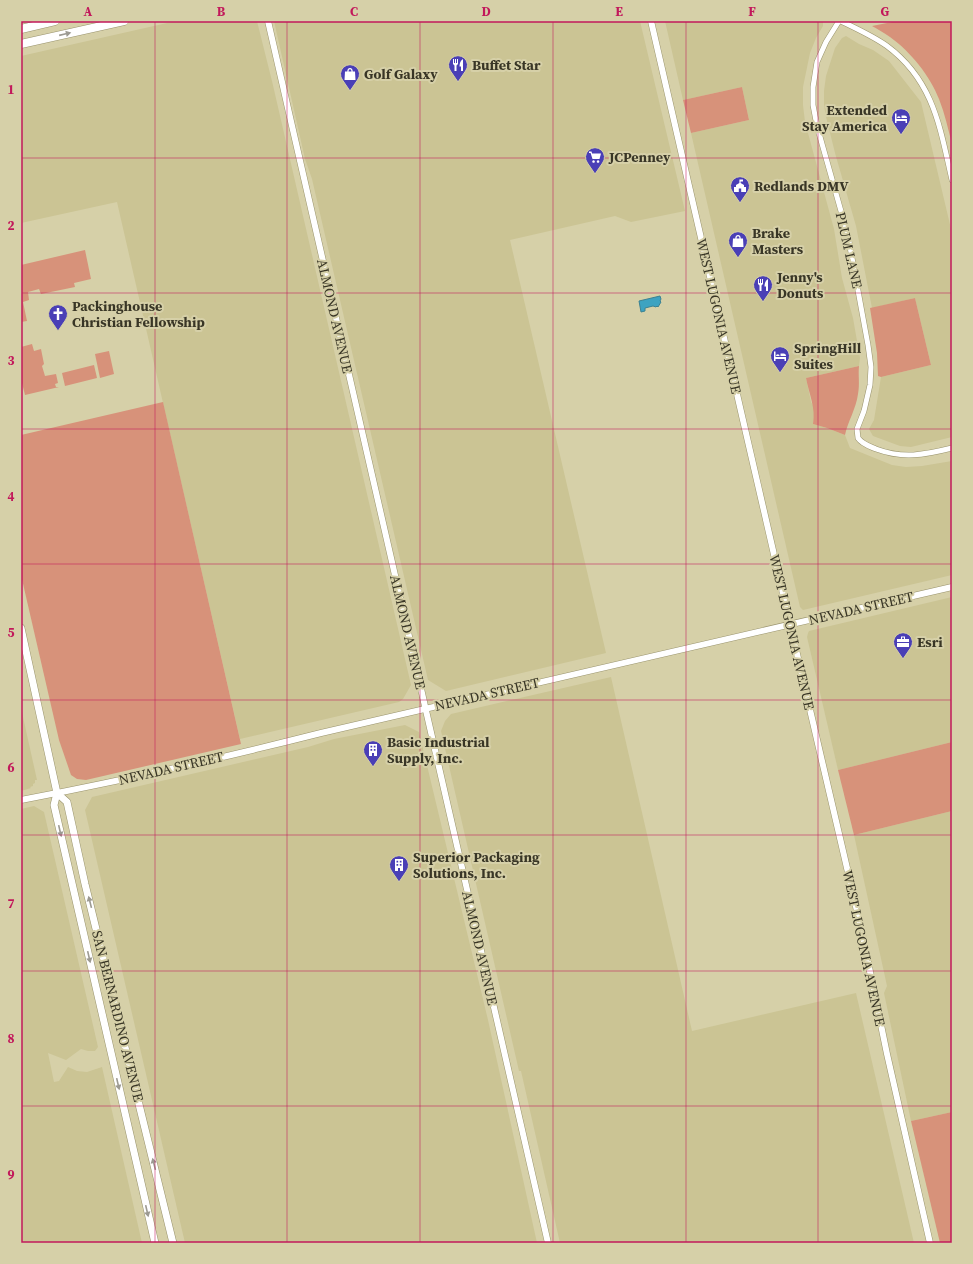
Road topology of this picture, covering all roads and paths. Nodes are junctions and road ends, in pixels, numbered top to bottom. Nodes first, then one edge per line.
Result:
1 (55, 21) edge
2 (124, 21) edge
3 (268, 21) edge
4 (651, 21) edge
5 (840, 21) edge
6 (21, 29) edge
7 (21, 44) edge
8 (952, 180) edge
9 (952, 448) edge
10 (952, 587) edge
11 (790, 624) junction
12 (21, 628) edge
13 (426, 708) junction
14 (58, 793) junction
15 (21, 800) edge
16 (155, 1243) edge
17 (173, 1243) edge
18 (548, 1243) edge
19 (930, 1243) edge

1 - 6 main road
7 -> 2 main road
3 - 13 street, ALMOND AVENUE
4 - 11 street, WEST LUGONIA AVENUE
5 - 8 street
5 - 9 street, PLUM LANE
10 - 11 street, NEVADA STREET
11 - 13 street, NEVADA STREET
11 - 19 street, WEST LUGONIA AVENUE
12 - 14 main road, SAN BERNARDINO AVENUE
13 - 14 street, NEVADA STREET
13 - 18 street, ALMOND AVENUE
14 - 15 street, NEVADA STREET
14 -> 16 main road, SAN BERNARDINO AVENUE
17 -> 14 main road, SAN BERNARDINO AVENUE

